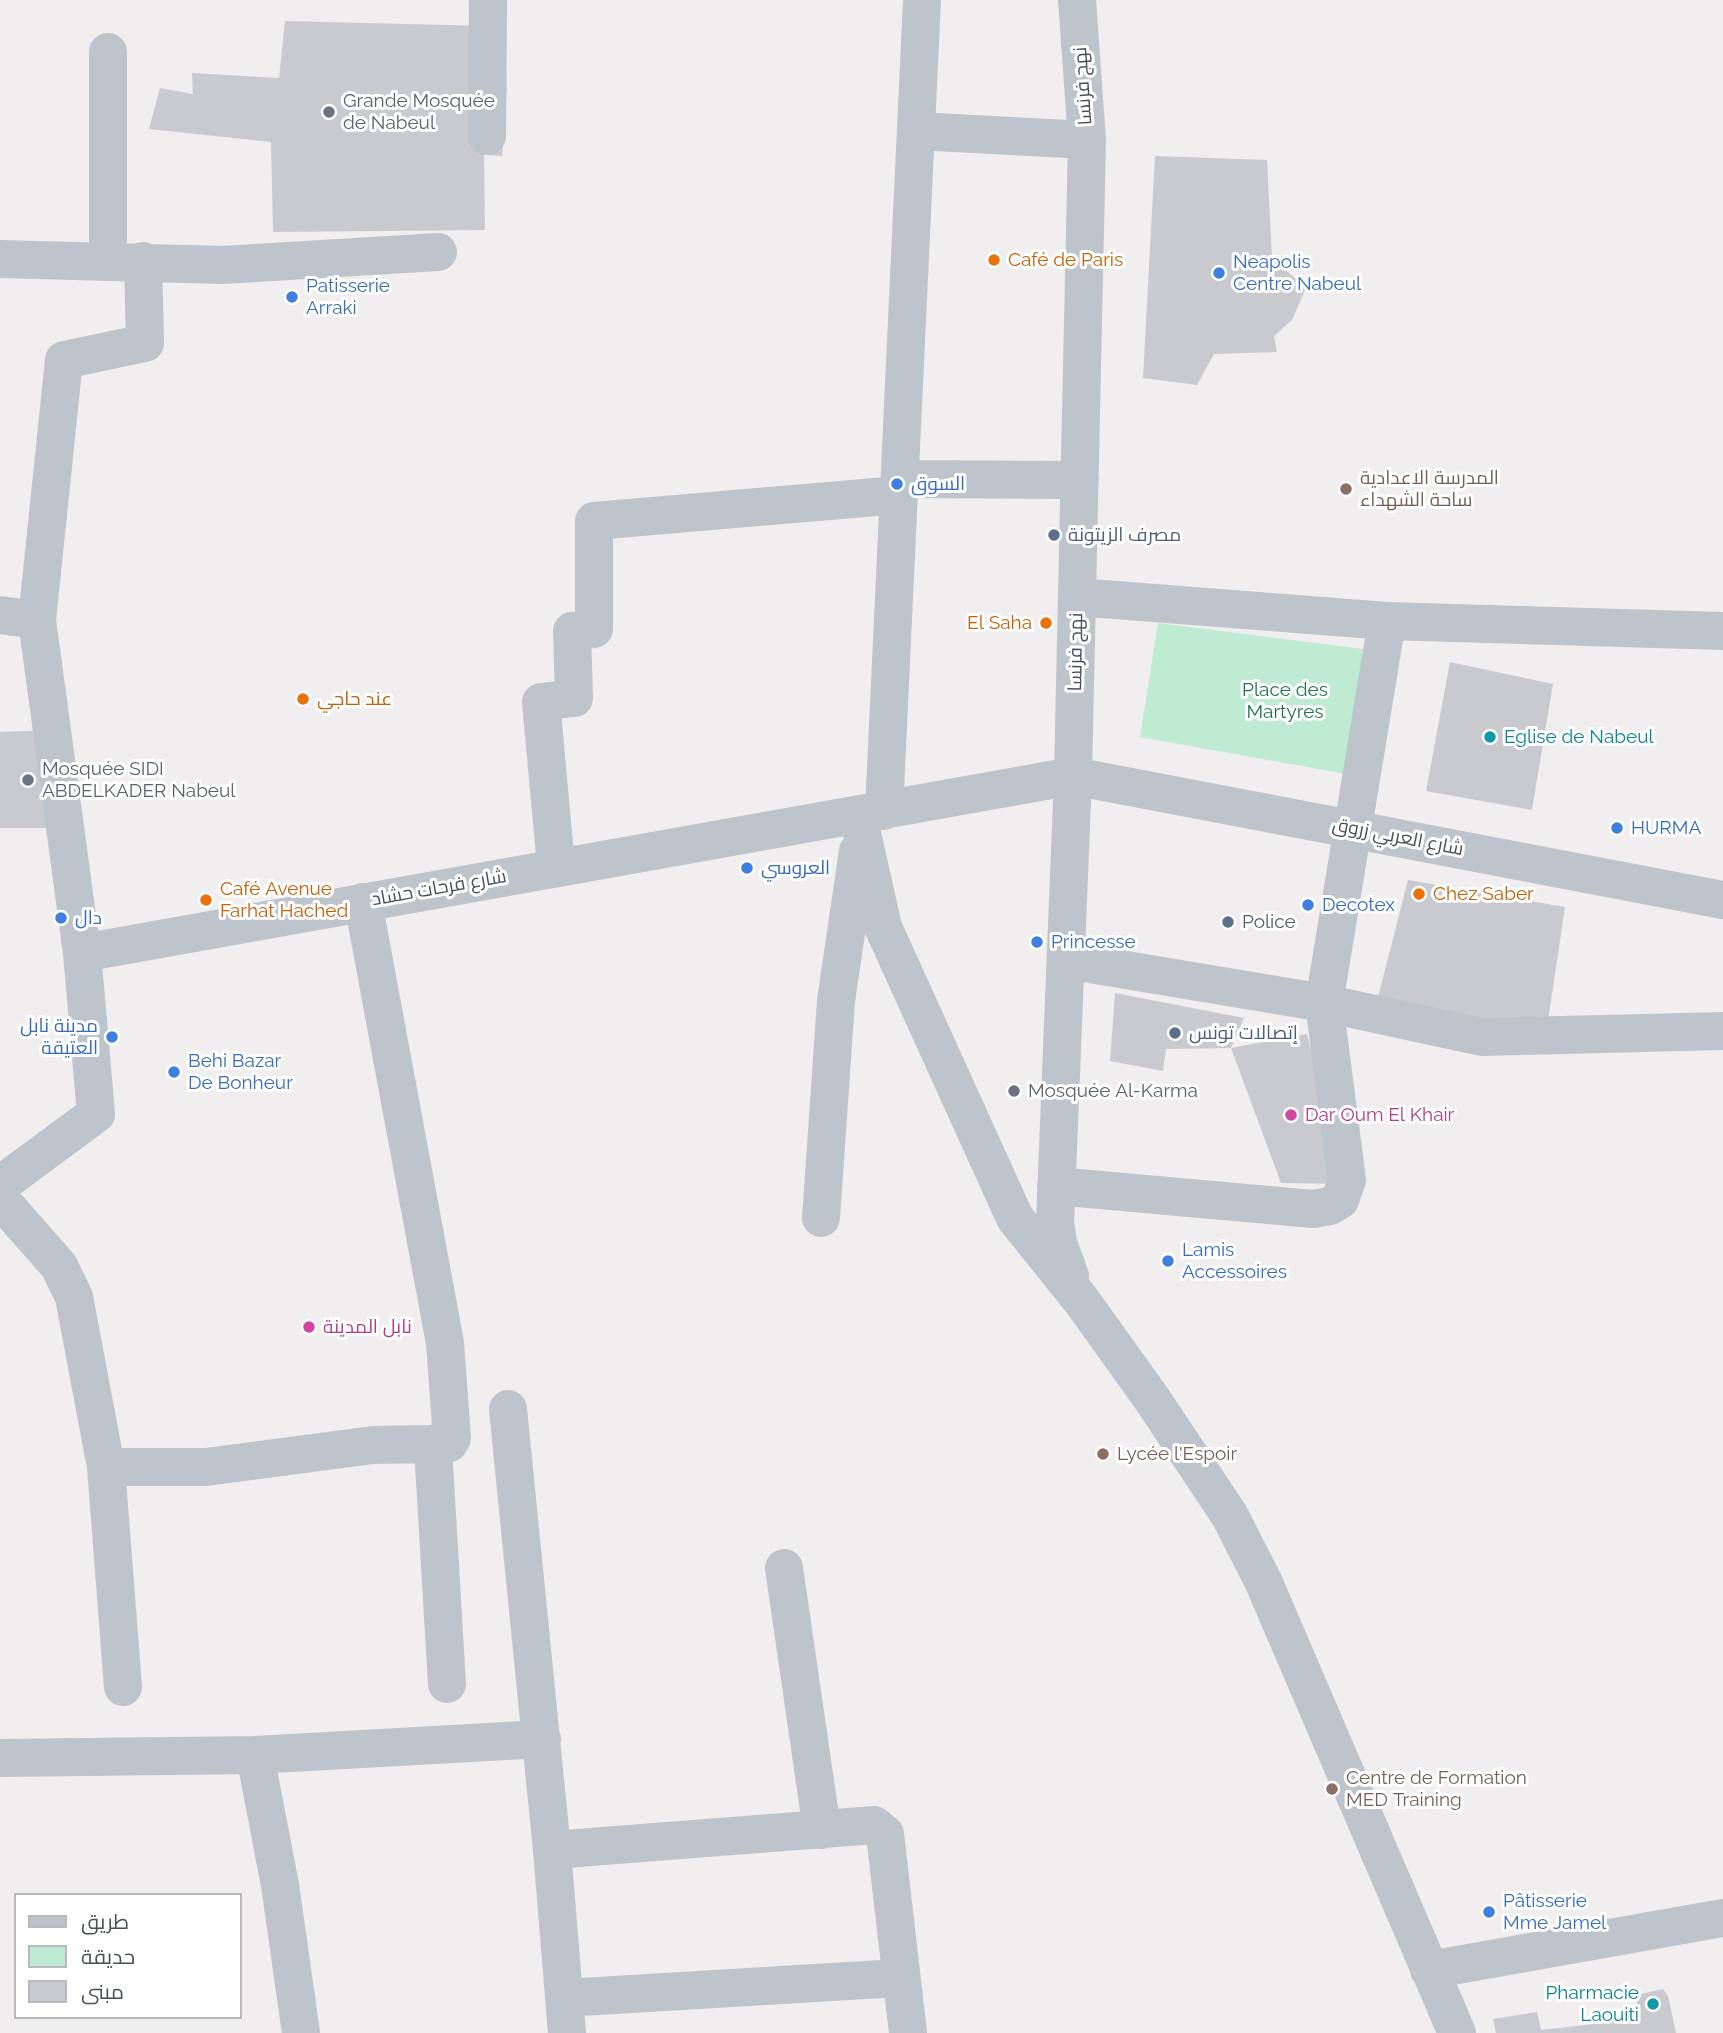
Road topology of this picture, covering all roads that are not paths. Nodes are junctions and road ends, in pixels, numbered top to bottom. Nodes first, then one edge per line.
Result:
1 (488, 0) edge
2 (922, 0) edge
3 (1076, 0) edge
4 (108, 52) dead end
5 (916, 131) junction
6 (487, 136) dead end
7 (1087, 140) junction
8 (438, 252) dead end
9 (0, 259) edge
10 (126, 261) junction
11 (1080, 480) junction
12 (900, 487) junction
13 (1077, 597) junction
14 (0, 615) edge
15 (37, 620) junction
16 (1387, 621) junction
17 (1723, 631) edge
18 (1073, 776) junction
19 (868, 818) junction
20 (1353, 829) junction
21 (556, 866) junction
22 (1723, 900) edge
23 (363, 902) junction
24 (82, 953) junction
25 (1066, 960) junction
26 (1324, 1003) junction
27 (1723, 1031) edge
28 (0, 1185) edge
29 (1056, 1186) junction
30 (0, 1199) edge
31 (821, 1217) dead end
32 (1081, 1300) junction
33 (508, 1409) dead end
34 (434, 1444) junction
35 (106, 1467) junction
36 (784, 1568) dead end
37 (447, 1684) dead end
38 (123, 1687) dead end
39 (542, 1739) junction
40 (255, 1755) junction
41 (0, 1758) edge
42 (822, 1830) junction
43 (552, 1850) junction
44 (1723, 1918) edge
45 (1429, 1970) junction
46 (899, 1978) junction
47 (565, 2015) edge
48 (301, 2033) edge
49 (908, 2033) edge
50 (1457, 2033) edge

1 - 6 street
2 - 5 street
3 - 7 street, نهج فرنسا
4 - 10 street
5 - 7 street
5 - 12 street
7 - 11 street, نهج فرنسا
8 - 10 street
9 - 10 street
10 - 15 street
11 - 12 street
11 - 13 street, نهج فرنسا
12 - 19 street
12 - 21 street
13 - 16 street
13 - 18 street, نهج فرنسا
14 - 15 street
15 - 24 street
16 - 17 street
16 - 20 street
18 - 19 street, شارع فرحات حشاد
18 - 20 street, شارع العربي زروق
18 - 25 street, نهج فرنسا
19 - 21 street, شارع فرحات حشاد
19 - 31 street
19 - 32 street
20 - 22 street, شارع العربي زروق
20 - 26 street
21 - 23 street, شارع فرحات حشاد
23 - 24 street, شارع فرحات حشاد
23 - 34 street
24 - 28 street
25 - 26 street
25 - 29 street, نهج فرنسا
26 - 27 street
26 - 29 street
29 - 32 street, نهج فرنسا
30 - 35 street
32 - 45 street
33 - 39 street
34 - 35 street
34 - 37 street
35 - 38 street
36 - 42 street
39 - 40 street
39 - 43 street
40 - 41 street
40 - 48 street
42 - 43 street
42 - 46 street
43 - 47 street
44 - 45 street
45 - 50 street
46 - 47 street
46 - 49 street

